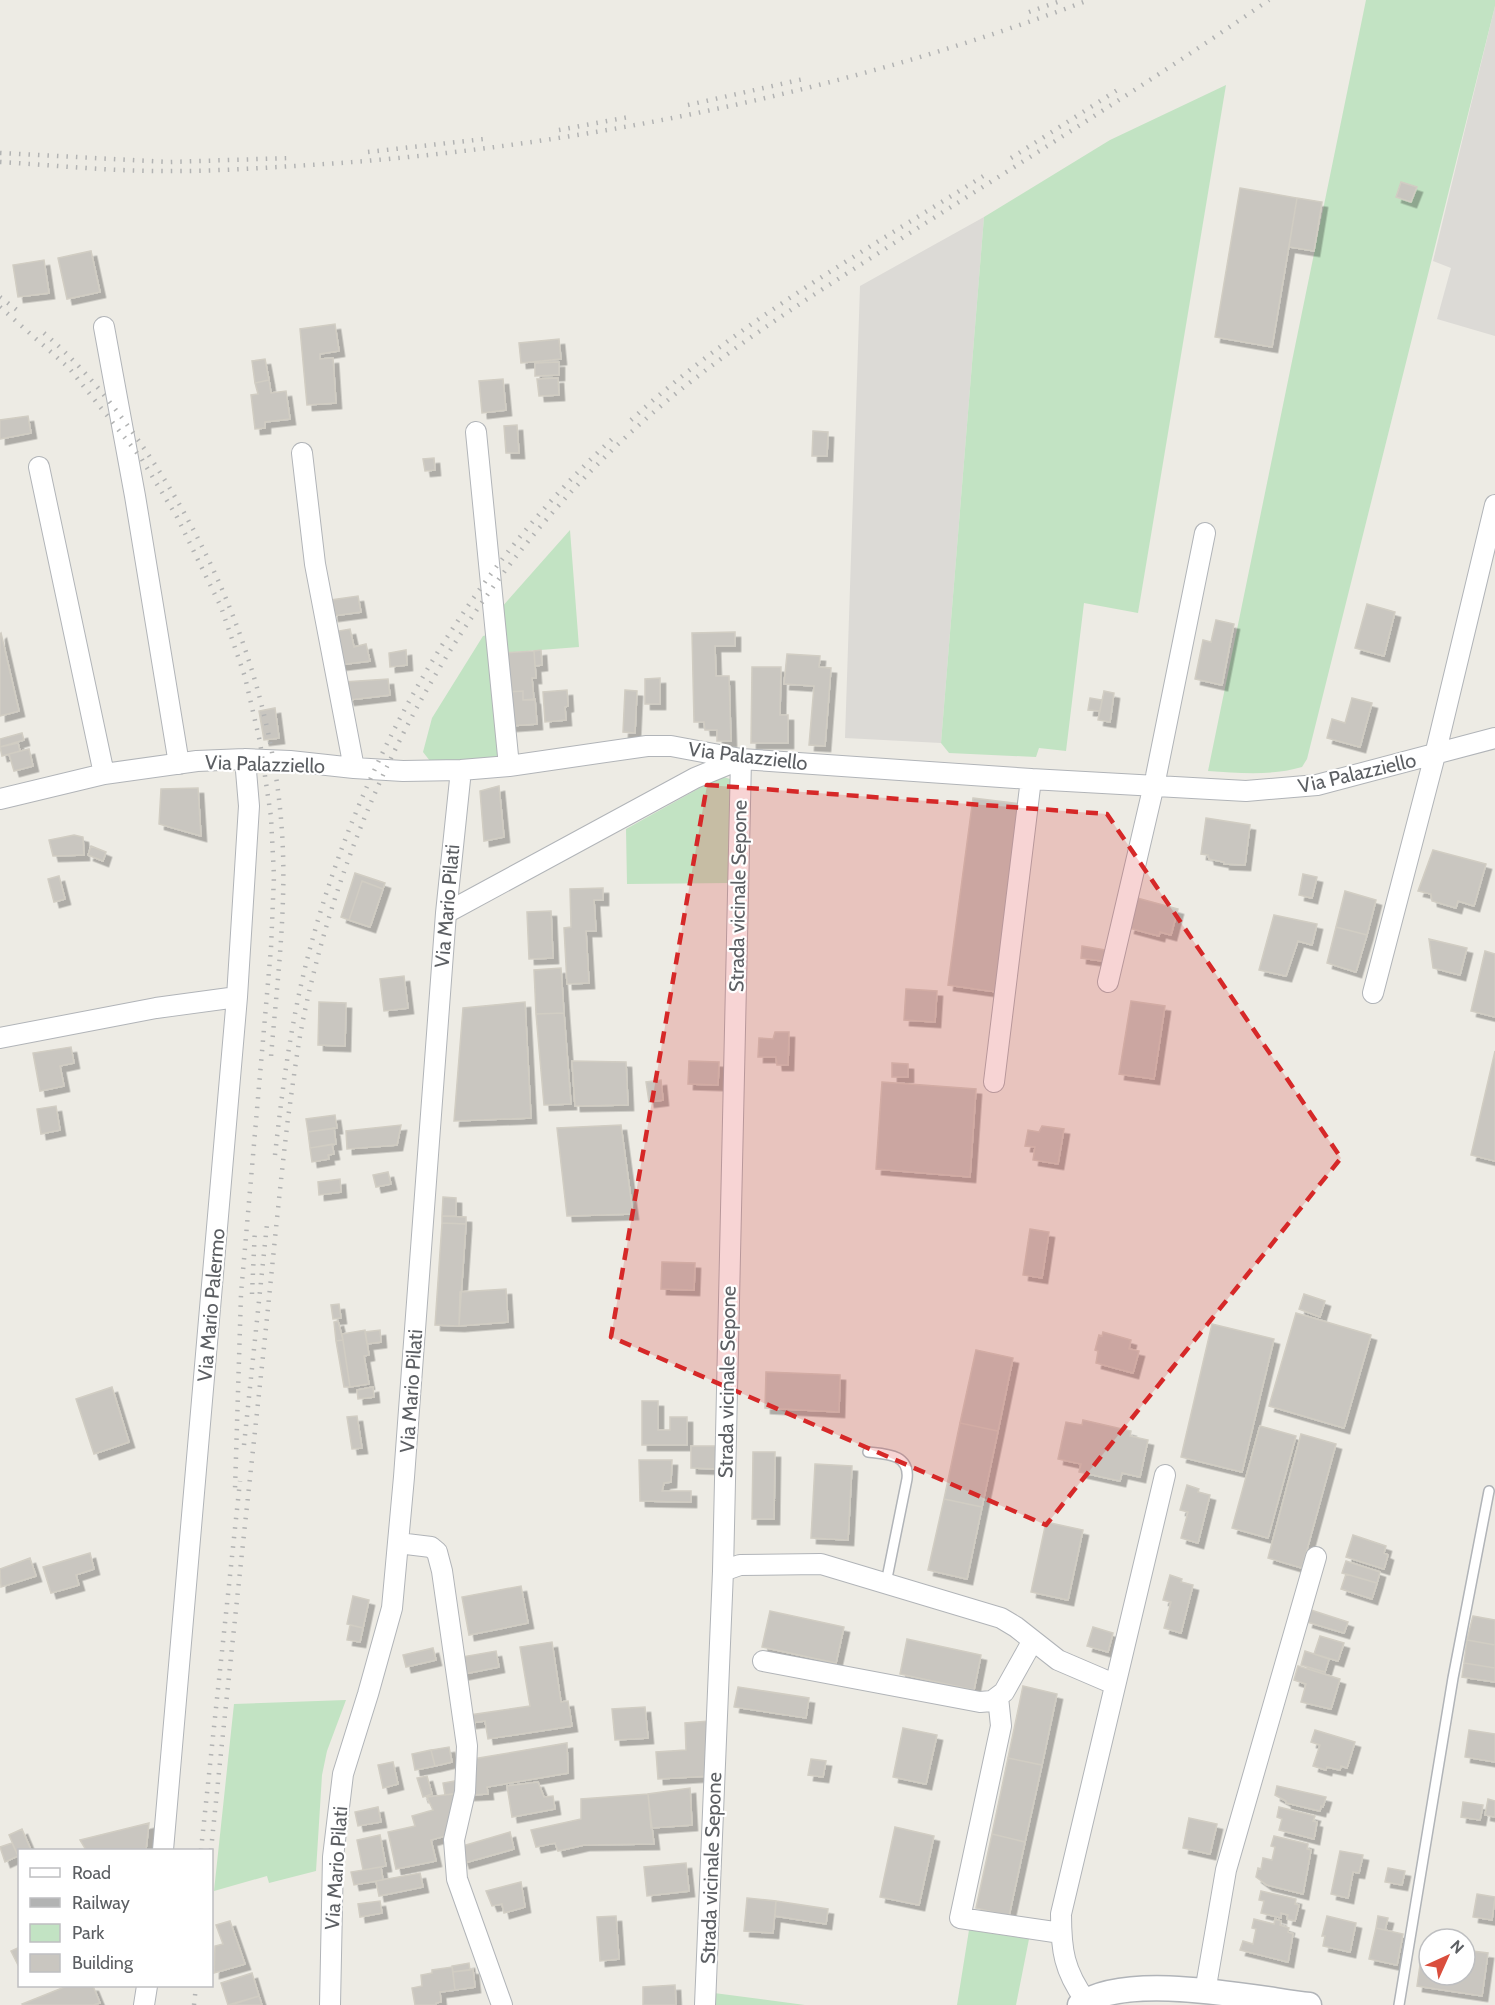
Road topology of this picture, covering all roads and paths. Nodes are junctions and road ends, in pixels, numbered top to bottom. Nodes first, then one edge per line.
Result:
1 (104, 327) dead end
2 (476, 432) dead end
3 (302, 453) dead end
4 (39, 467) dead end
5 (1495, 506) edge
6 (1204, 533) dead end
7 (1495, 738) edge
8 (1434, 754) junction
9 (246, 759) junction
10 (741, 759) junction
11 (179, 764) junction
12 (509, 766) junction
13 (354, 768) junction
14 (461, 770) junction
15 (104, 774) junction
16 (1031, 779) junction
17 (1154, 785) junction
18 (0, 799) edge
19 (446, 913) junction
20 (1108, 982) dead end
21 (1373, 993) dead end
22 (237, 997) junction
23 (0, 1038) edge
24 (994, 1082) dead end
25 (868, 1452) dead end
26 (1165, 1475) dead end
27 (1489, 1491) dead end
28 (398, 1543) junction
29 (1316, 1557) dead end
30 (723, 1571) junction
31 (886, 1583) junction
32 (1032, 1642) junction
33 (763, 1661) dead end
34 (1114, 1684) junction
35 (998, 1697) junction
36 (163, 1849) edge
37 (1061, 1933) junction
38 (147, 1987) edge
39 (1205, 1992) junction
40 (1083, 2003) edge
41 (144, 2005) edge
42 (330, 2005) edge
43 (502, 2005) edge
44 (705, 2005) edge
45 (1309, 2005) edge
46 (1399, 2005) edge

1 - 11 street
2 - 12 street
3 - 13 street
4 - 15 street
5 - 8 street
6 - 17 street
7 - 8 street, Via Palazziello
8 - 17 street, Via Palazziello
8 - 21 street
9 - 11 street, Via Palazziello
9 - 13 street, Via Palazziello
9 - 22 street, Via Mario Palermo
10 - 12 street, Via Palazziello
10 - 16 street, Via Palazziello
10 - 19 street
10 - 30 street, Strada vicinale Sepone
11 - 15 street, Via Palazziello
12 - 14 street, Via Palazziello
13 - 14 street, Via Palazziello
14 - 19 street, Via Mario Pilati
15 - 18 street, Via Palazziello
16 - 17 street, Via Palazziello
16 - 24 street
17 - 20 street
19 - 28 street, Via Mario Pilati
22 - 23 street
22 - 36 street, Via Mario Palermo
25 - 31 lane
26 - 34 street
27 - 46 lane
28 - 42 street, Via Mario Pilati
28 - 43 street
29 - 39 street
30 - 31 street
30 - 44 street, Strada vicinale Sepone
31 - 32 street
32 - 34 street
32 - 35 street
33 - 35 street
34 - 37 street
35 - 37 street
37 - 40 street
38 - 41 street
39 - 40 street
39 - 45 street

